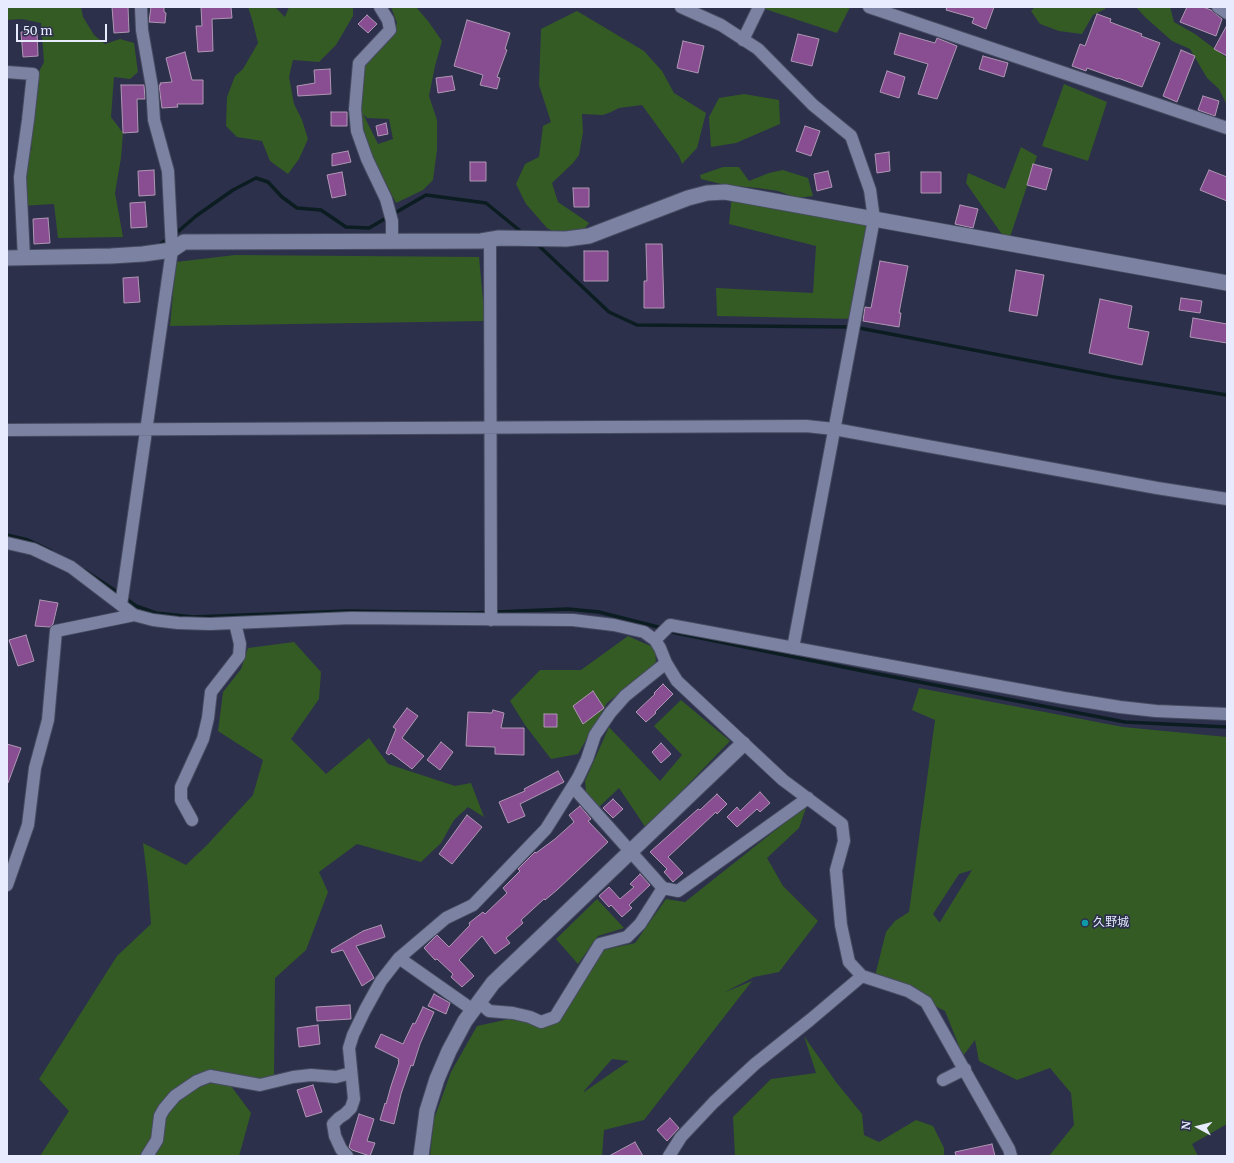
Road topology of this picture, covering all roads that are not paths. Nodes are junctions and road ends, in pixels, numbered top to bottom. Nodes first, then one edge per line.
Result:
1 (141, 7) edge
2 (380, 7) edge
3 (681, 7) edge
4 (758, 7) edge
5 (870, 7) edge
6 (1218, 7) edge
7 (1227, 13) edge
8 (743, 40) junction
9 (7, 72) edge
10 (1227, 128) edge
11 (874, 219) junction
12 (490, 240) junction
13 (392, 241) junction
14 (172, 250) junction
15 (7, 258) edge
16 (24, 258) junction
17 (1227, 283) edge
18 (491, 427) junction
19 (147, 429) junction
20 (834, 429) junction
21 (7, 430) edge
22 (1227, 499) edge
23 (7, 543) edge
24 (121, 605) junction
25 (134, 615) junction
26 (491, 620) junction
27 (235, 623) junction
28 (655, 640) junction
29 (793, 648) junction
30 (666, 663) junction
31 (1227, 714) edge
32 (744, 744) junction
33 (573, 787) junction
34 (808, 798) junction
35 (192, 820) dead end
36 (631, 852) junction
37 (7, 886) edge
38 (663, 888) junction
39 (399, 958) junction
40 (862, 976) junction
41 (476, 1006) junction
42 (965, 1069) junction
43 (351, 1073) junction
44 (943, 1080) dead end
45 (147, 1156) edge
46 (347, 1156) edge
47 (421, 1156) edge
48 (669, 1156) edge
49 (1011, 1156) edge

1 - 14 street
2 - 13 street
3 - 8 street
4 - 8 street
5 - 10 street
6 - 7 street
8 - 11 street
9 - 16 street
11 - 12 street
11 - 17 street
11 - 20 street
12 - 13 street
12 - 18 street
13 - 14 street
14 - 16 street
14 - 19 street
15 - 16 street
18 - 19 street
18 - 20 street
18 - 26 street
19 - 21 street
19 - 24 street
20 - 22 street
20 - 29 street
23 - 24 street
24 - 25 street
25 - 27 street
25 - 37 street
26 - 27 street
26 - 28 street
27 - 35 street
28 - 29 street
28 - 30 street
29 - 31 street
30 - 32 street
30 - 33 street
32 - 34 street
32 - 36 street
33 - 36 street
33 - 39 street
34 - 38 street
34 - 40 street
36 - 38 street
36 - 41 street
38 - 41 street
39 - 41 street
39 - 43 street
40 - 42 street
40 - 48 street
41 - 47 street
42 - 44 street
42 - 49 street
43 - 45 street
43 - 46 street

